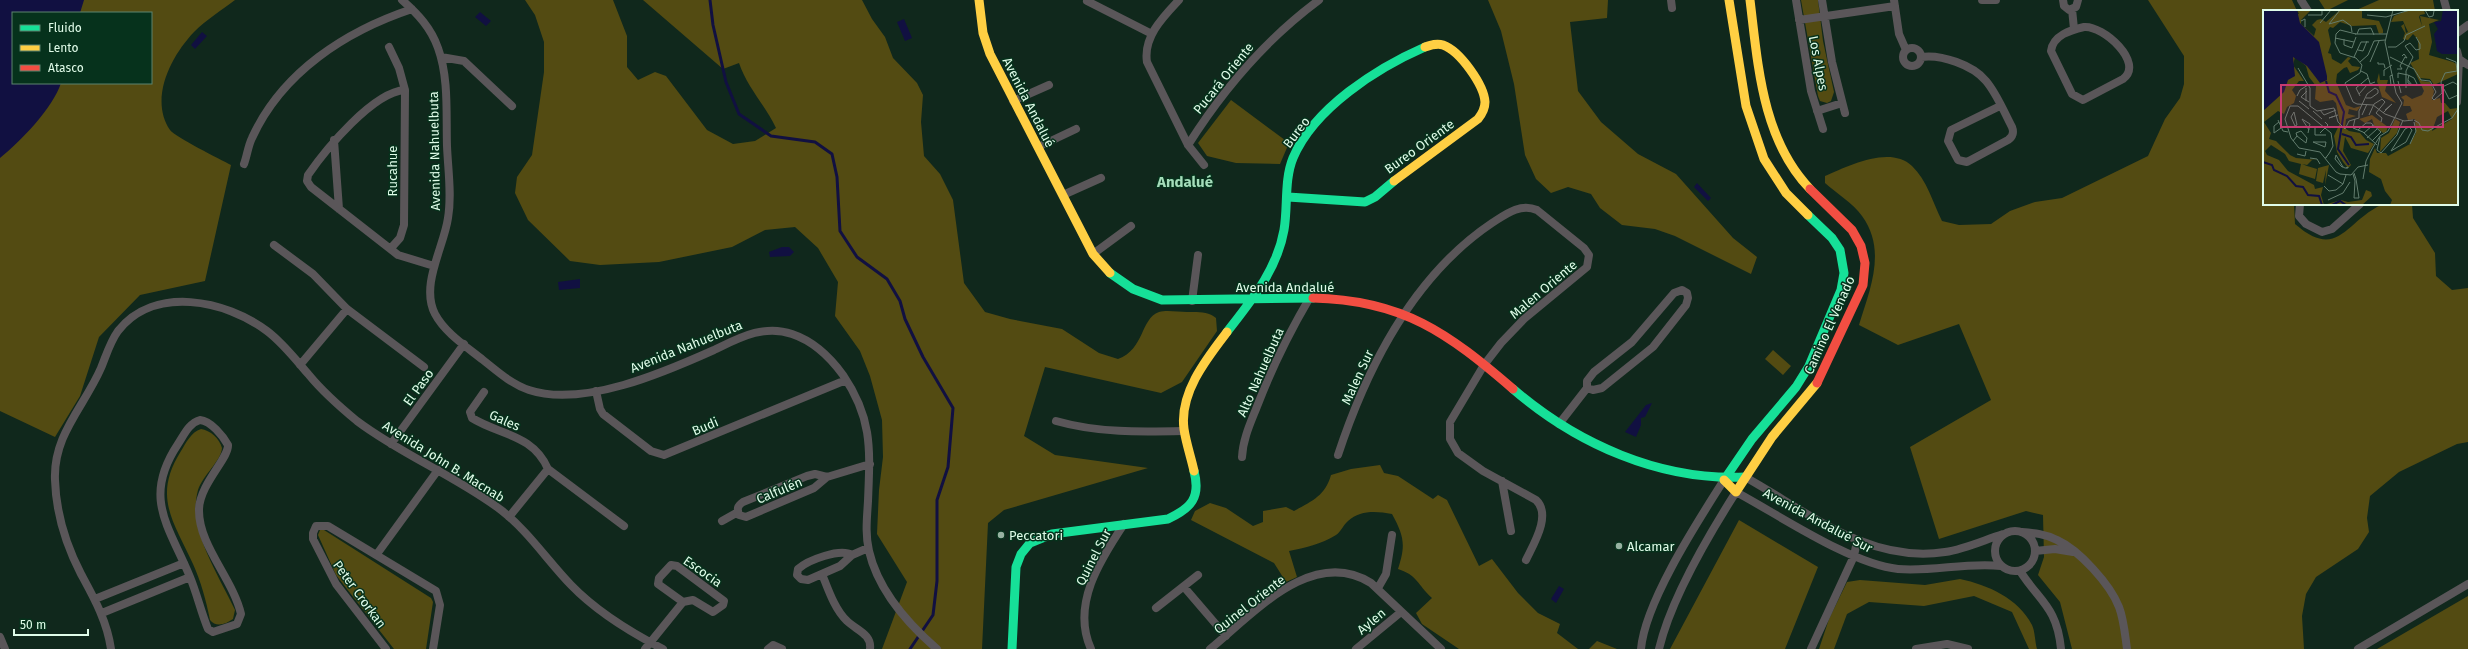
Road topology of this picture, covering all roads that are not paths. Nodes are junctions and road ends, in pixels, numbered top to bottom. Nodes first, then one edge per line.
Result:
1 (402, 0) edge
2 (979, 0) edge
3 (1179, 0) edge
4 (1319, 0) edge
5 (1796, 0) edge
6 (1822, 0) edge
7 (1982, 0) edge
8 (1996, 0) edge
9 (2063, 0) edge
10 (2078, 0) edge
11 (2301, 0) edge
12 (2444, 0) edge
13 (1087, 1) dead end
14 (1895, 3) edge
15 (1740, 5) edge
16 (412, 9) junction
17 (2072, 9) junction
18 (2307, 10) edge
19 (2447, 10) edge
20 (1824, 16) junction
21 (1799, 20) junction
22 (2468, 25) edge
23 (2074, 29) junction
24 (2458, 32) edge
25 (1152, 34) junction
26 (1445, 45) joint
27 (389, 47) dead end
28 (1906, 50) junction
29 (2458, 55) edge
30 (441, 57) junction
31 (1921, 57) junction
32 (2468, 64) edge
33 (1049, 85) dead end
34 (405, 90) junction
35 (1014, 101) junction
36 (1842, 103) junction
37 (512, 106) dead end
38 (2000, 106) junction
39 (1817, 111) junction
40 (1845, 113) dead end
41 (1076, 129) dead end
42 (1823, 129) dead end
43 (334, 140) junction
44 (1188, 144) junction
45 (1038, 148) junction
46 (244, 164) dead end
47 (1204, 165) dead end
48 (1101, 178) dead end
49 (1063, 195) junction
50 (1288, 197) junction
51 (2300, 205) edge
52 (2359, 205) edge
53 (1524, 207) joint
54 (339, 209) junction
55 (1131, 226) dead end
56 (274, 245) dead end
57 (391, 248) junction
58 (1094, 254) junction
59 (1198, 255) dead end
60 (434, 266) junction
61 (1309, 299) junction
62 (1223, 300) junction
63 (1251, 300) junction
64 (1192, 301) junction
65 (347, 310) junction
66 (1405, 314) junction
67 (1234, 324) junction
68 (464, 344) junction
69 (300, 365) junction
70 (1484, 365) junction
71 (424, 367) dead end
72 (846, 380) junction
73 (1587, 388) junction
74 (596, 391) junction
75 (484, 392) dead end
76 (1056, 421) dead end
77 (1559, 424) junction
78 (1183, 431) junction
79 (391, 444) junction
80 (1338, 455) dead end
81 (1242, 457) dead end
82 (870, 464) junction
83 (548, 468) junction
84 (438, 470) junction
85 (827, 477) junction
86 (1745, 477) junction
87 (1724, 480) junction
88 (1502, 481) junction
89 (1736, 492) junction
90 (738, 512) junction
91 (509, 517) junction
92 (722, 521) dead end
93 (1124, 524) junction
94 (624, 526) dead end
95 (1511, 531) dead end
96 (2022, 532) junction
97 (2003, 534) junction
98 (1392, 535) dead end
99 (1857, 541) junction
100 (868, 548) junction
101 (2035, 551) junction
102 (2074, 552) junction
103 (377, 554) junction
104 (852, 555) junction
105 (1854, 556) junction
106 (1526, 560) dead end
107 (184, 563) junction
108 (2001, 566) junction
109 (2020, 571) junction
110 (822, 574) junction
111 (1198, 575) dead end
112 (190, 577) junction
113 (2468, 584) edge
114 (1184, 586) junction
115 (1378, 588) junction
116 (95, 599) junction
117 (683, 602) junction
118 (1156, 608) dead end
119 (1401, 612) junction
120 (102, 614) junction
121 (1226, 636) junction
122 (0, 637) edge
123 (648, 646) edge
124 (5, 649) edge
125 (111, 649) edge
126 (386, 649) edge
127 (433, 649) edge
128 (663, 649) edge
129 (768, 649) edge
130 (782, 649) edge
131 (870, 649) edge
132 (937, 649) edge
133 (1012, 649) edge
134 (1091, 649) edge
135 (1210, 649) edge
136 (1356, 649) edge
137 (1441, 649) edge
138 (1641, 649) edge
139 (1659, 649) edge
140 (1811, 649) edge
141 (1916, 649) edge
142 (1968, 649) edge
143 (2061, 649) edge
144 (2127, 649) edge
145 (2358, 649) edge

1 - 16 street, Avenida Nahuelbuta
2 - 35 street, Avenida Andalué
3 - 25 street
4 - 44 street, Pucará Oriente
5 - 21 street, Los Alpes
6 - 20 street, Los Alpes
7 - 8 street
9 - 17 street
10 - 17 street
11 - 18 street
12 - 19 street
13 - 25 street
14 - 20 street, Los Alpes
14 - 28 street
15 - 86 street, Camino El Venado
15 - 87 street, Camino El Venado
16 - 30 street, Avenida Nahuelbuta
16 - 46 street
17 - 23 street
20 - 21 street, Los Alpes
20 - 36 street, Los Alpes
21 - 39 street, Los Alpes
22 - 24 street
23 - 23 street
25 - 44 street
26 - 50 street, Bureo
26 - 50 street, Bureo Oriente
27 - 34 street, Rucahue
28 - 31 street
28 - 31 street
29 - 32 street
30 - 37 street
30 - 60 street, Avenida Nahuelbuta
31 - 38 street
33 - 35 street
34 - 43 street
34 - 57 street, Rucahue
35 - 45 street, Avenida Andalué
36 - 39 street, Los Alpes
36 - 40 street, Los Alpes
38 - 38 street
39 - 42 street, Los Alpes
41 - 45 street
43 - 54 street
43 - 54 street
44 - 47 street
45 - 49 street, Avenida Andalué
48 - 49 street
49 - 58 street, Avenida Andalué
50 - 63 street, Bureo
51 - 52 street
53 - 66 street, Malen Sur
53 - 70 street, Malen Oriente
54 - 57 street
55 - 58 street
56 - 65 street
57 - 60 street
58 - 64 street, Avenida Andalué
59 - 64 street
60 - 68 street, Avenida Nahuelbuta
61 - 63 street, Avenida Andalué
61 - 66 street, Avenida Andalué
61 - 81 street, Alto Nahuelbuta
62 - 63 street, Avenida Andalué
62 - 64 street, Avenida Andalué
62 - 67 street
63 - 67 street
65 - 69 street
65 - 71 street
66 - 70 street, Avenida Andalué
66 - 80 street, Malen Sur
67 - 78 street
68 - 74 street, Avenida Nahuelbuta
68 - 79 street, El Paso
69 - 79 street, Avenida John B. Macnab
69 - 116 street, Avenida John B. Macnab
70 - 77 street, Avenida Andalué
70 - 88 street
72 - 74 street, Avenida Nahuelbuta
72 - 74 street, Budi
72 - 82 street, Avenida Nahuelbuta
73 - 73 street
73 - 77 street
75 - 83 street, Gales
76 - 78 street
77 - 87 street, Avenida Andalué
78 - 93 street
79 - 84 street, Avenida John B. Macnab
82 - 85 street, Calfulén
82 - 100 street, Avenida Nahuelbuta
83 - 91 street
83 - 94 street, Gales
84 - 91 street, Avenida John B. Macnab
84 - 103 street
85 - 90 street, Calfulén
85 - 90 street, Calfulén
86 - 87 street
86 - 89 street, Camino El Venado
86 - 99 street
87 - 89 street, Avenida Andalué Sur
87 - 138 street, Camino El Venado
88 - 95 street
88 - 106 street
89 - 105 street, Avenida Andalué Sur
89 - 139 street, Camino El Venado
90 - 92 street, Calfulén
91 - 123 street, Avenida John B. Macnab
93 - 133 street
93 - 134 street, Quinel Sur
96 - 97 street
96 - 101 street
96 - 102 street
97 - 99 street
97 - 108 street
98 - 115 street
99 - 105 street
100 - 104 street
100 - 132 street, Avenida Nahuelbuta
101 - 102 street
101 - 109 street
102 - 144 street
103 - 126 street, Peter Crorkan
103 - 127 street, Peter Crorkan
104 - 110 street
104 - 110 street
105 - 108 street, Avenida Andalué Sur
105 - 140 street
107 - 112 street
107 - 112 street
107 - 116 street
108 - 109 street
109 - 143 street
110 - 131 street
111 - 114 street
112 - 120 street
113 - 145 street
114 - 118 street
114 - 121 street
115 - 119 street, Quinel Oriente
115 - 121 street, Quinel Oriente
116 - 120 street, Avenida John B. Macnab
117 - 117 street, Escocia
117 - 123 street
119 - 136 street, Aylen
119 - 137 street, Quinel Oriente
120 - 125 street, Avenida John B. Macnab
121 - 135 street, Quinel Oriente
122 - 124 street
123 - 128 street, Avenida John B. Macnab
129 - 130 street
141 - 142 street

